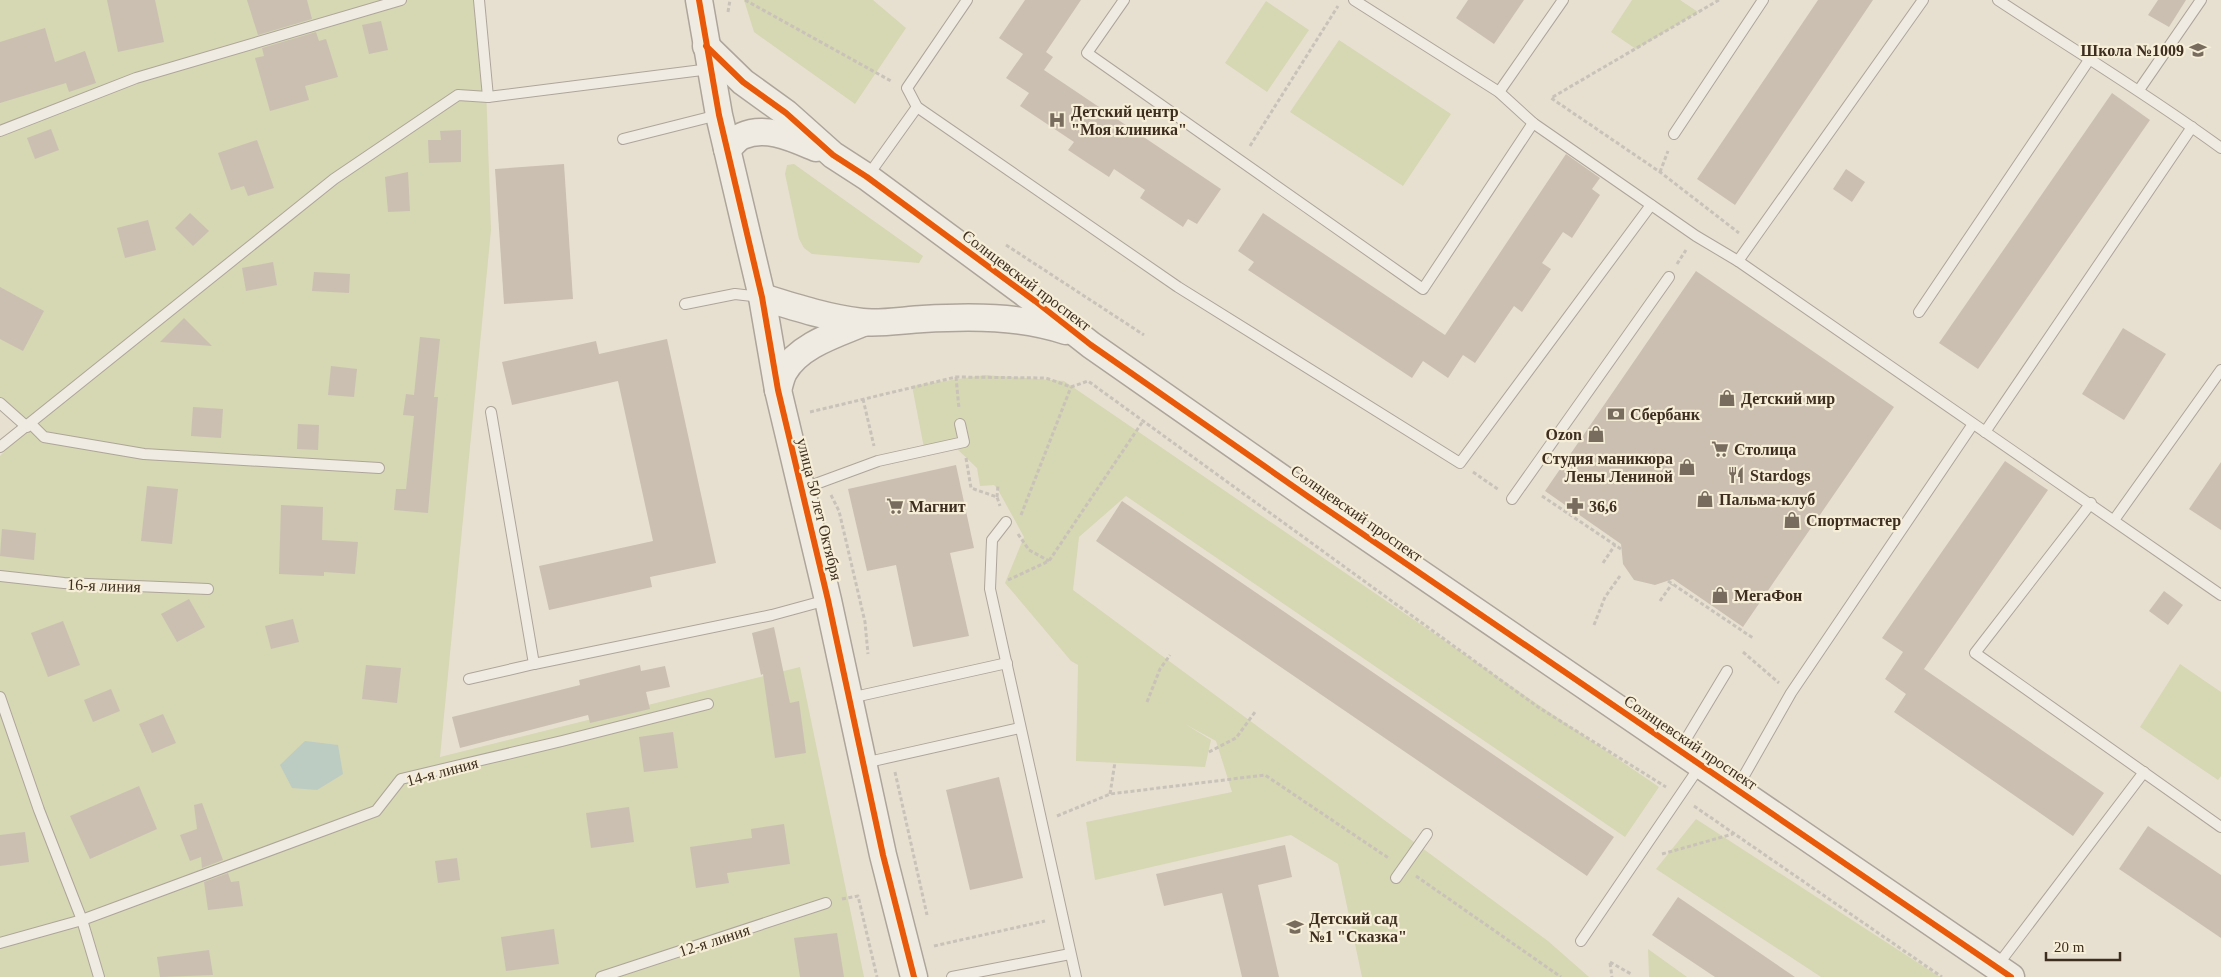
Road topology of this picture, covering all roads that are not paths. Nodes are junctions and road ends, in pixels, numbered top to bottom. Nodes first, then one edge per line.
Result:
1 (401, 0) edge
2 (479, 0) edge
3 (700, 0) edge
4 (968, 0) edge
5 (1124, 0) edge
6 (1354, 0) edge
7 (1563, 0) edge
8 (1763, 0) edge
9 (1923, 0) edge
10 (1998, 0) edge
11 (2201, 0) edge
12 (708, 58) junction
13 (2089, 60) junction
14 (2139, 90) junction
15 (1499, 92) junction
16 (488, 97) junction
17 (917, 107) junction
18 (719, 115) junction
19 (1533, 123) junction
20 (2192, 127) junction
21 (0, 131) edge
22 (1674, 134) road end
23 (623, 139) dead end
24 (2221, 148) edge
25 (727, 149) junction
26 (833, 155) junction
27 (867, 177) junction
28 (1651, 205) junction
29 (1738, 260) junction
30 (1669, 277) road end
31 (762, 297) junction
32 (685, 304) dead end
33 (1919, 312) dead end
34 (863, 322) junction
35 (1091, 345) junction
36 (2221, 370) edge
37 (778, 390) junction
38 (0, 403) edge
39 (491, 412) dead end
40 (960, 424) road end
41 (1974, 424) junction
42 (29, 425) junction
43 (1985, 432) junction
44 (0, 447) edge
45 (379, 468) dead end
46 (801, 490) junction
47 (1512, 498) road end
48 (2091, 503) junction
49 (2114, 520) junction
50 (1006, 522) road end
51 (0, 576) edge
52 (208, 589) dead end
53 (2221, 595) edge
54 (828, 600) junction
55 (1007, 663) junction
56 (534, 664) junction
57 (1727, 671) dead end
58 (469, 679) dead end
59 (0, 697) edge
60 (850, 698) junction
61 (708, 704) dead end
62 (1020, 728) junction
63 (1680, 750) junction
64 (864, 763) junction
65 (1701, 765) junction
66 (2144, 772) junction
67 (1736, 789) junction
68 (2221, 827) edge
69 (1427, 834) dead end
70 (1396, 878) dead end
71 (826, 903) dead end
72 (82, 920) junction
73 (1581, 941) dead end
74 (0, 942) edge
75 (1070, 954) junction
76 (2004, 972) edge
77 (99, 977) edge
78 (601, 977) edge
79 (914, 977) edge
80 (952, 977) edge
81 (1076, 977) edge

1 - 21 lane
2 - 16 lane
3 - 12 street, улица 50 лет Октября
4 - 17 lane
5 - 19 lane
6 - 15 lane
7 - 15 lane
8 - 22 lane
9 - 29 lane
10 - 13 lane
11 - 14 lane
12 - 16 lane
12 - 18 street, улица 50 лет Октября
12 - 26 street, Солнцевский проспект
13 - 14 lane
13 - 33 lane
14 - 20 lane
15 - 19 lane
16 - 42 lane
17 - 27 lane
17 - 28 lane
18 - 23 lane
18 - 25 street, улица 50 лет Октября
19 - 28 lane
20 - 24 lane
20 - 43 lane
25 - 26 street
25 - 31 street, улица 50 лет Октября
26 - 27 street, Солнцевский проспект
27 - 35 street, Солнцевский проспект
28 - 29 lane
29 - 41 lane
30 - 47 lane
31 - 32 lane
31 - 34 street
31 - 37 street, улица 50 лет Октября
34 - 35 street
34 - 37 street
35 - 63 street, Солнцевский проспект
36 - 49 lane
37 - 46 street, улица 50 лет Октября
38 - 42 lane
39 - 56 lane
40 - 46 lane
41 - 43 lane
41 - 67 lane
42 - 44 lane
42 - 45 lane
43 - 48 lane
46 - 54 street, улица 50 лет Октября
48 - 49 lane
48 - 66 lane
49 - 53 lane
50 - 55 lane
51 - 52 lane, 16-я линия
54 - 56 lane
54 - 60 street, улица 50 лет Октября
55 - 60 lane
55 - 62 lane
56 - 58 lane
57 - 63 lane
59 - 72 lane
60 - 64 street, улица 50 лет Октября
61 - 72 lane, 14-я линия
62 - 64 lane
62 - 75 lane
63 - 65 street, Солнцевский проспект
64 - 79 street, улица 50 лет Октября
65 - 67 street, Солнцевский проспект
65 - 73 lane
66 - 68 lane
66 - 76 lane
67 - 76 street, Солнцевский проспект
69 - 70 lane
71 - 78 lane, 12-я линия
72 - 74 lane, 14-я линия
72 - 77 lane
75 - 80 lane
75 - 81 lane

